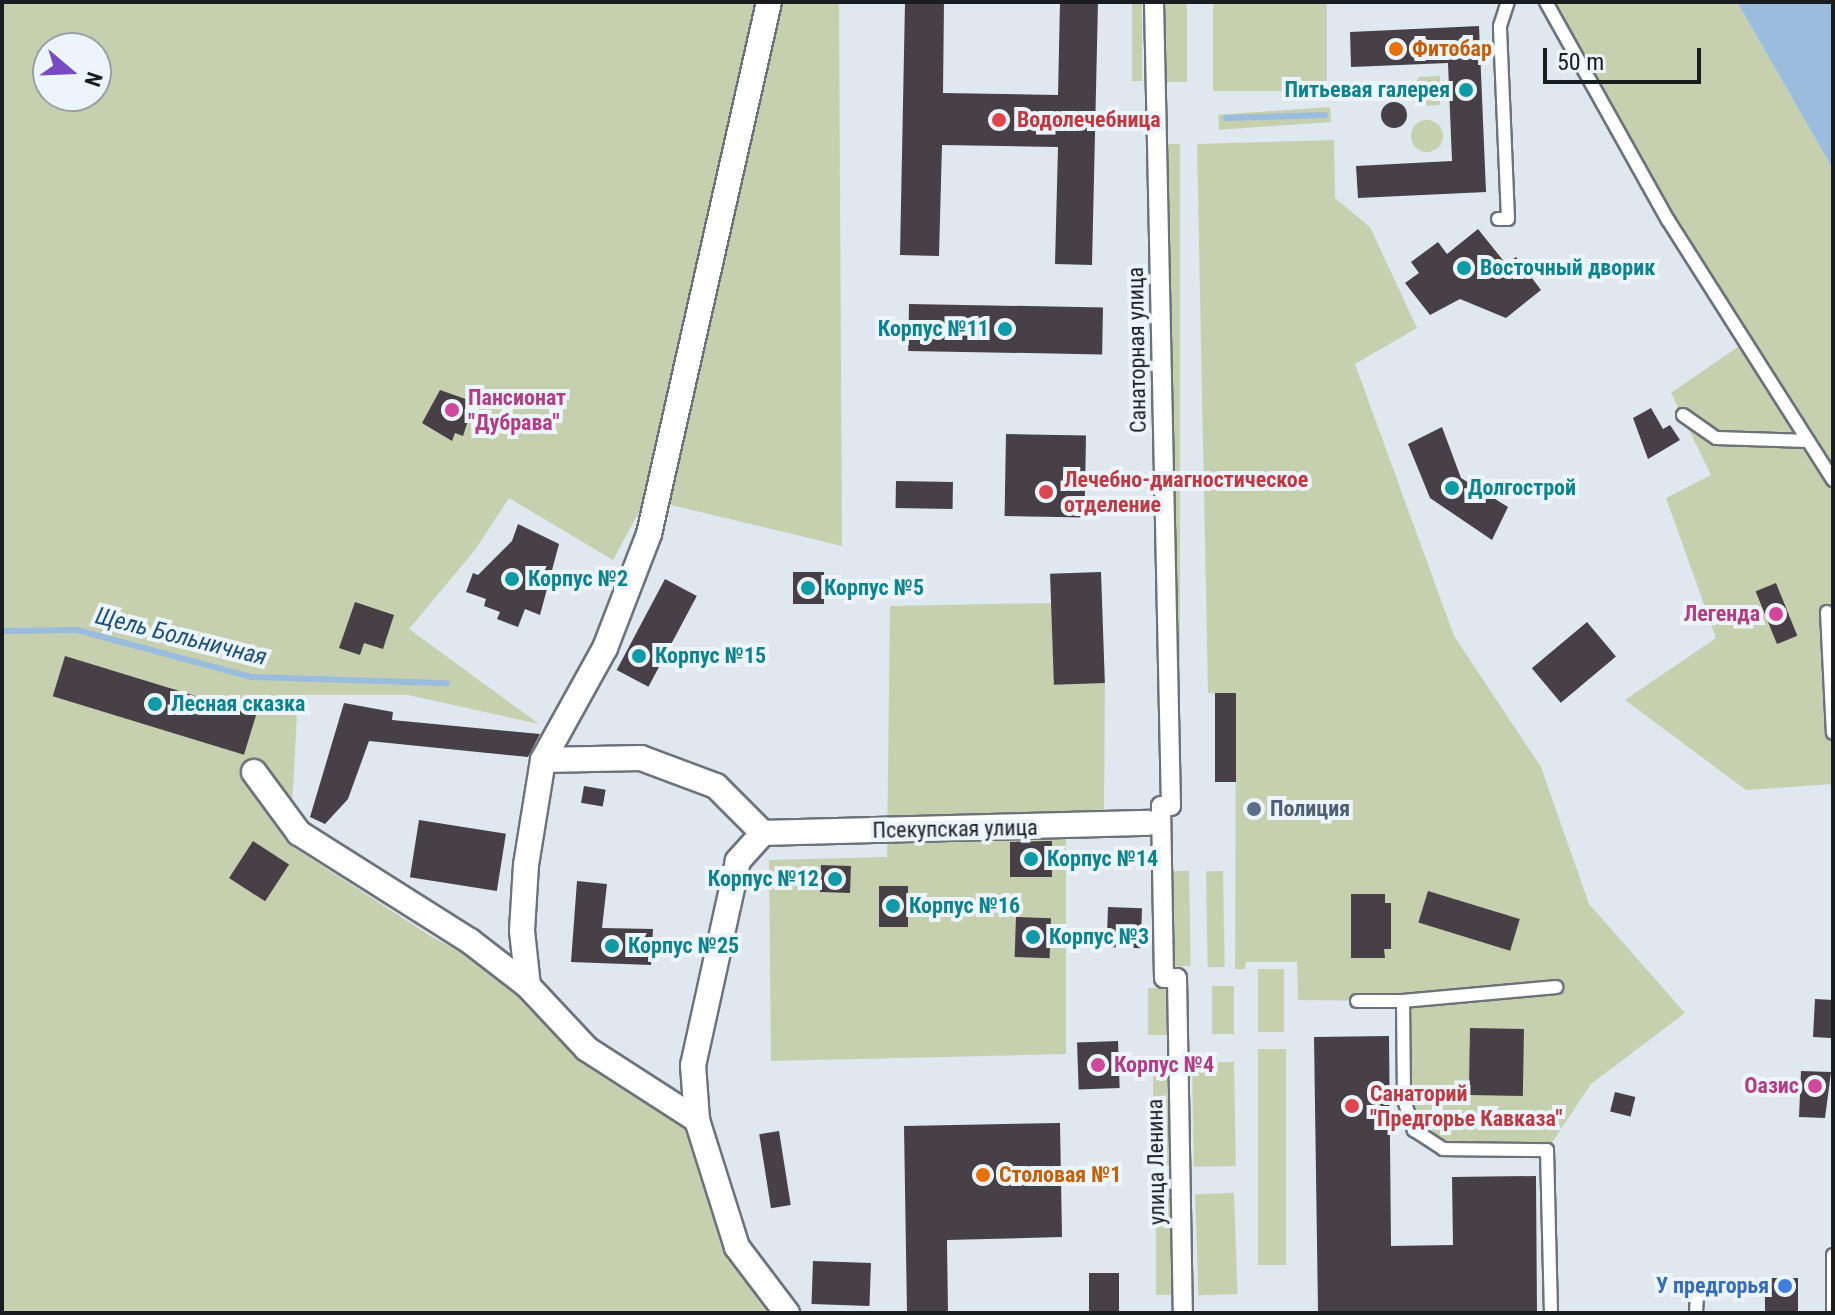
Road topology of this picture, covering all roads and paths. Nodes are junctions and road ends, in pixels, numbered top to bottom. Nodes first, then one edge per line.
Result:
1 (769, 2) edge
2 (1154, 2) edge
3 (1508, 2) edge
4 (1546, 2) edge
5 (1498, 219) dead end
6 (1683, 415) dead end
7 (1808, 441) junction
8 (1833, 480) edge
9 (1827, 612) dead end
10 (1831, 670) edge
11 (1833, 733) edge
12 (543, 760) junction
13 (254, 772) dead end
14 (1171, 793) joint
15 (1148, 823) dead end
16 (763, 833) junction
17 (528, 986) junction
18 (1556, 987) dead end
19 (1357, 1001) dead end
20 (1403, 1001) junction
21 (697, 1120) junction
22 (1833, 1255) edge
23 (1697, 1293) dead end
24 (787, 1313) edge
25 (1183, 1313) edge
26 (1551, 1313) edge
27 (1696, 1313) edge
28 (1833, 1313) edge

1 - 12 street
2 - 14 street, Санаторная улица
3 - 5 lane
4 - 7 lane
6 - 7 lane
7 - 8 lane
9 - 10 lane
10 - 11 lane
12 - 16 street
12 - 17 street
13 - 17 street
14 - 25 street, улица Ленина
15 - 16 street, Псекупская улица
16 - 21 street
17 - 21 street
18 - 20 lane
19 - 20 lane
20 - 26 lane
21 - 24 street
22 - 28 lane
23 - 27 lane

